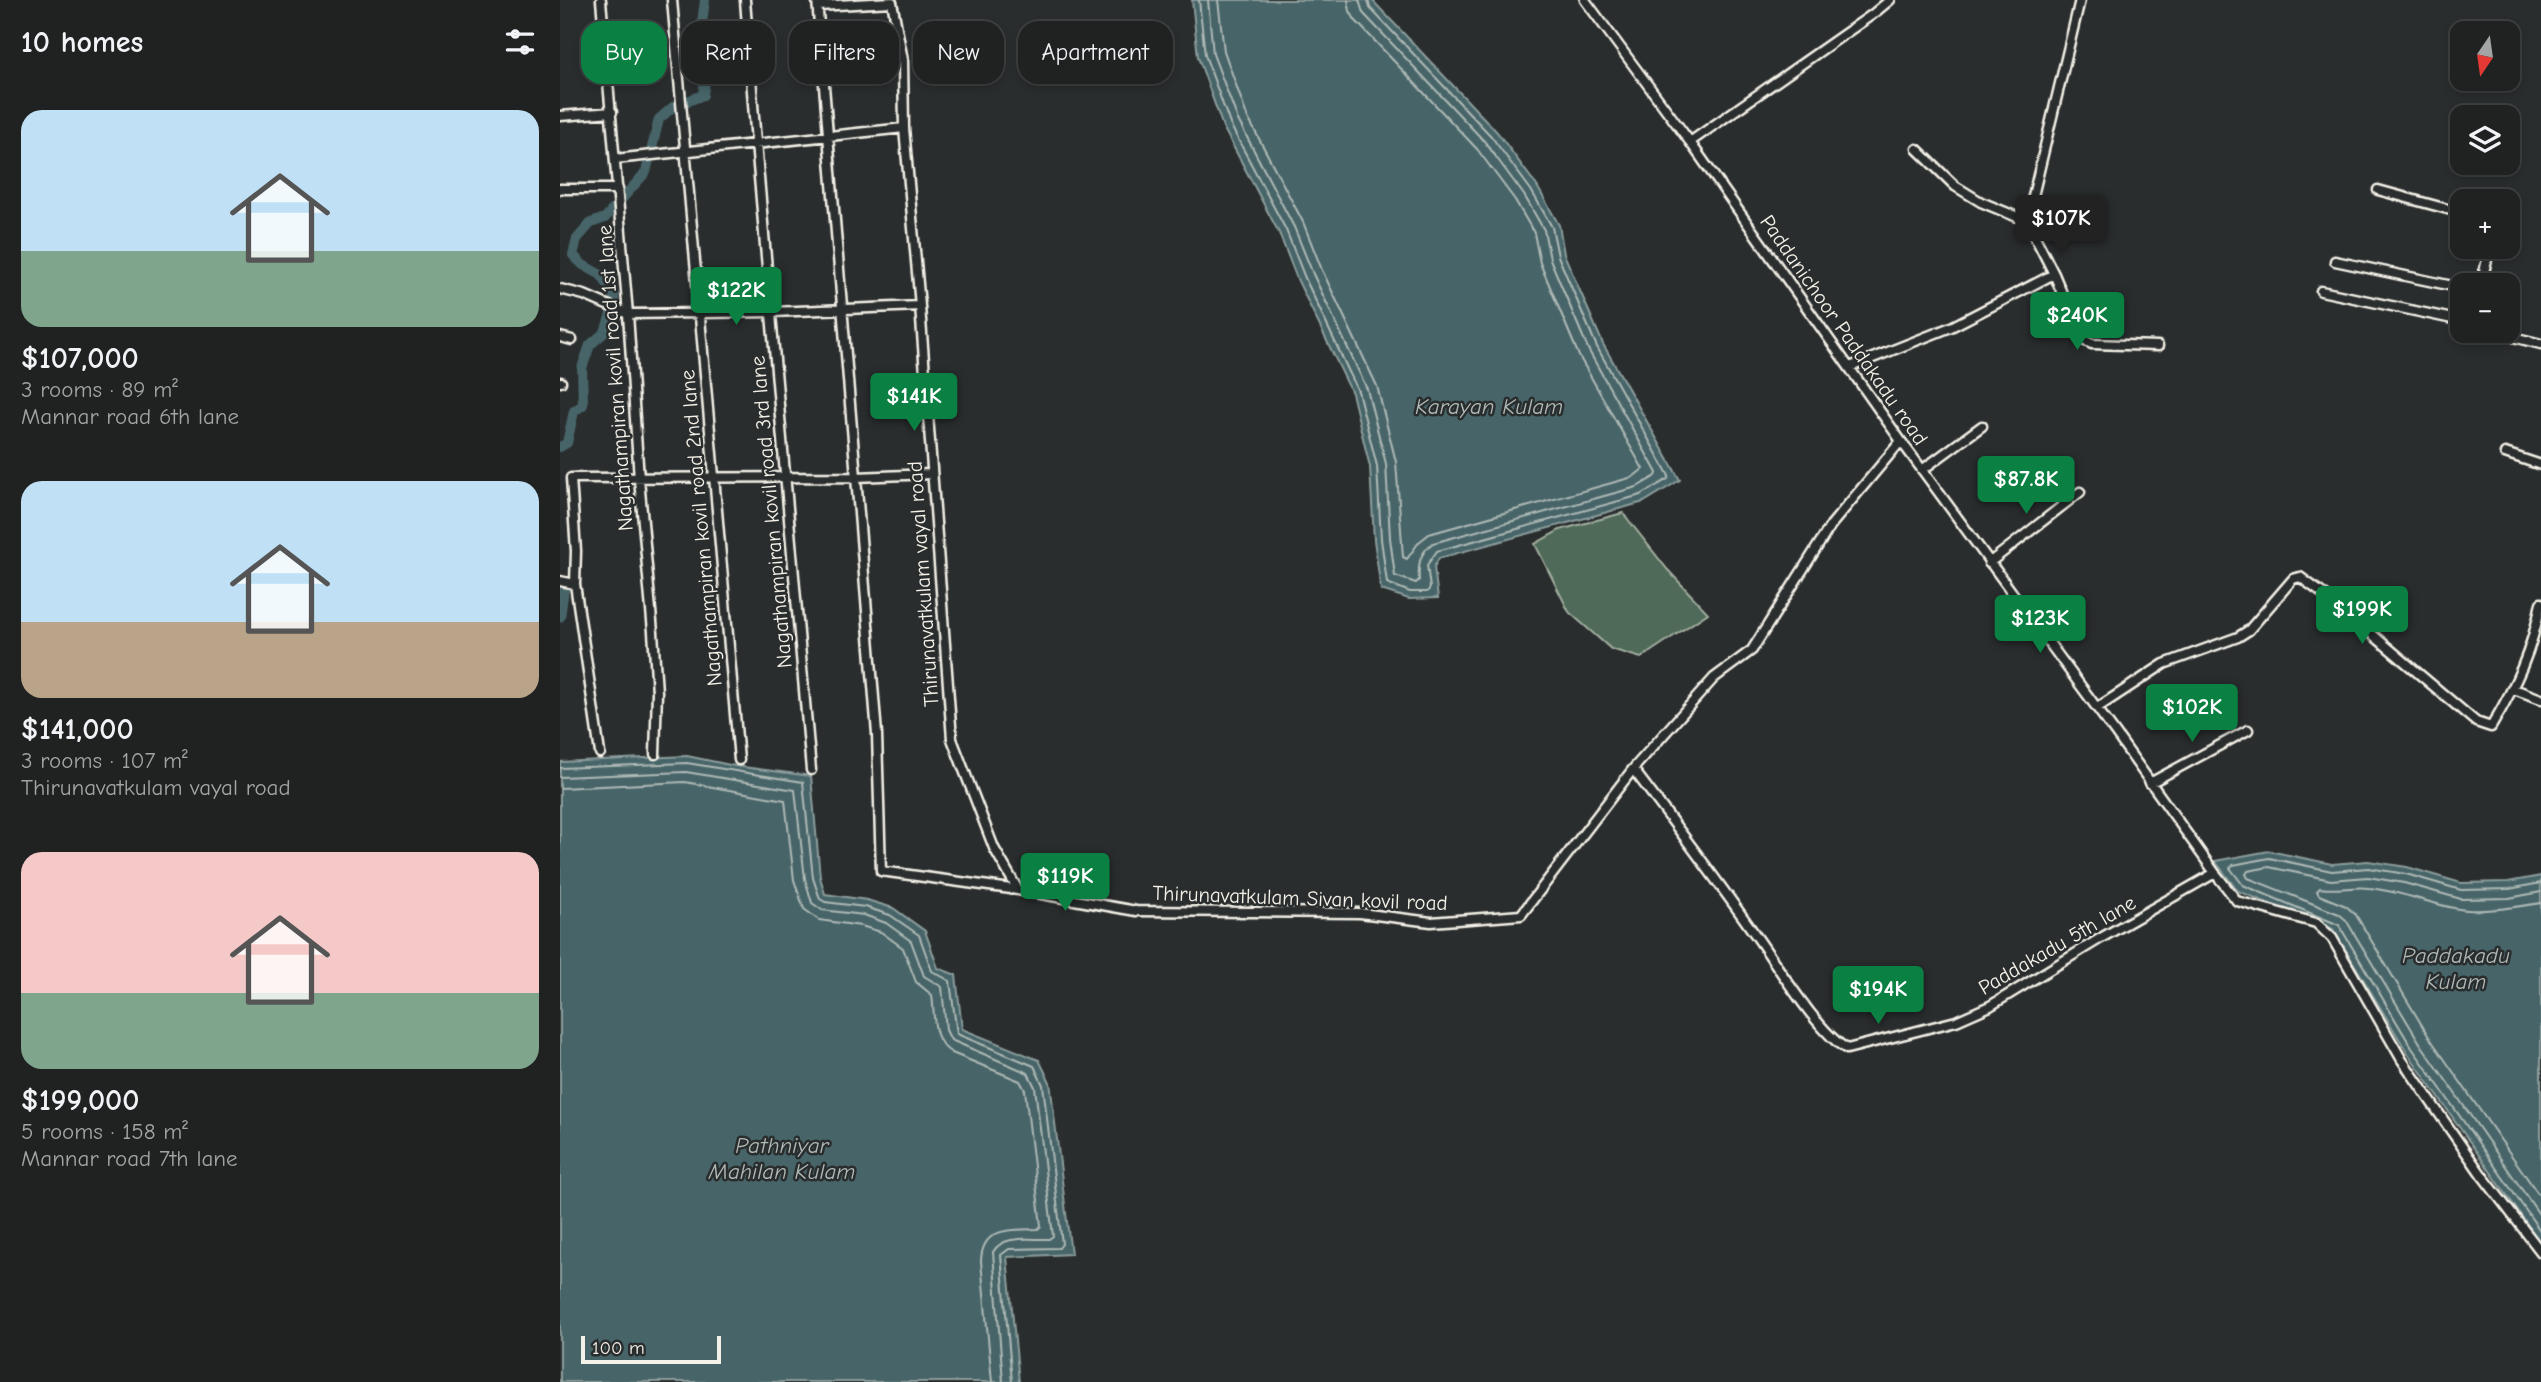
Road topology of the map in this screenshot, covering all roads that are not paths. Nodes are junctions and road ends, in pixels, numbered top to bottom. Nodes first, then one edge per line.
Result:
1 (601, 0) edge
2 (672, 0) edge
3 (745, 0) edge
4 (1586, 0) edge
5 (1889, 0) edge
6 (2080, 0) edge
7 (818, 3) edge
8 (612, 112) junction
9 (560, 116) edge
10 (904, 128) junction
11 (829, 137) junction
12 (1690, 142) junction
13 (756, 143) junction
14 (1917, 149) dead end
15 (685, 153) junction
16 (615, 159) junction
17 (560, 190) edge
18 (618, 190) junction
19 (2378, 190) dead end
20 (2450, 210) edge
21 (2027, 221) junction
22 (2335, 261) dead end
23 (2054, 274) junction
24 (2450, 285) edge
25 (560, 289) edge
26 (2321, 291) dead end
27 (920, 306) junction
28 (844, 310) junction
29 (772, 312) junction
30 (699, 313) junction
31 (628, 314) junction
32 (2450, 318) edge
33 (560, 337) edge
34 (2520, 339) edge
35 (572, 340) dead end
36 (2541, 344) edge
37 (2158, 346) dead end
38 (1850, 368) junction
39 (1982, 426) dead end
40 (1901, 441) junction
41 (2505, 453) dead end
42 (2541, 465) edge
43 (1922, 471) junction
44 (931, 474) junction
45 (560, 477) edge
46 (786, 477) junction
47 (856, 477) junction
48 (571, 478) junction
49 (714, 478) junction
50 (639, 479) junction
51 (2080, 492) dead end
52 (1989, 563) junction
53 (560, 581) edge
54 (575, 584) junction
55 (2541, 603) edge
56 (2538, 635) edge
57 (2514, 689) junction
58 (2541, 699) edge
59 (2097, 708) junction
60 (2248, 730) dead end
61 (600, 753) dead end
62 (655, 754) dead end
63 (738, 760) dead end
64 (1633, 769) junction
65 (811, 770) dead end
66 (2150, 783) junction
67 (2215, 873) junction
68 (1018, 890) junction
69 (2541, 1252) edge

1 - 8 street, Nagathampiran kovil road 1st lane
2 - 15 street, Nagathampiran kovil road 2nd lane
3 - 13 street, Nagathampiran kovil road 3rd lane
4 - 12 street, Paddanichoor Paddakadu road
5 - 12 street
6 - 21 street
7 - 10 street, Thirunavatkulam vayal road
7 - 11 street, Thirunavatkulam Sivan kovil road
8 - 9 street
8 - 16 street, Nagathampiran kovil road 1st lane
10 - 11 street
10 - 27 street, Thirunavatkulam vayal road
11 - 13 street
11 - 28 street, Thirunavatkulam Sivan kovil road
12 - 38 street, Paddanichoor Paddakadu road
13 - 15 street
13 - 29 street, Nagathampiran kovil road 3rd lane
14 - 21 street
15 - 16 street
15 - 30 street, Nagathampiran kovil road 2nd lane
16 - 18 street, Nagathampiran kovil road 1st lane
17 - 18 street
18 - 31 street, Nagathampiran kovil road 1st lane
19 - 20 street
21 - 23 street
22 - 24 street
23 - 37 street
23 - 38 street
25 - 31 street
26 - 32 street
27 - 28 street
27 - 44 street, Thirunavatkulam vayal road
28 - 29 street
28 - 47 street, Thirunavatkulam Sivan kovil road
29 - 30 street
29 - 46 street, Nagathampiran kovil road 3rd lane
30 - 31 street
30 - 49 street, Nagathampiran kovil road 2nd lane
31 - 50 street, Nagathampiran kovil road 1st lane
33 - 35 street
34 - 36 street
38 - 40 street, Paddanichoor Paddakadu road
39 - 43 street
40 - 43 street, Paddanichoor Paddakadu road
40 - 64 street, Thirunavatkulam Sivan kovil road
41 - 42 street
43 - 52 street, Paddanichoor Paddakadu road
44 - 47 street
44 - 68 street, Thirunavatkulam vayal road
45 - 48 street
46 - 47 street
46 - 49 street
46 - 65 street, Nagathampiran kovil road 3rd lane
47 - 68 street, Thirunavatkulam Sivan kovil road
48 - 50 street
48 - 54 street
49 - 50 street
49 - 63 street, Nagathampiran kovil road 2nd lane
50 - 62 street, Nagathampiran kovil road 1st lane
51 - 52 street
52 - 59 street, Paddanichoor Paddakadu road
53 - 54 street
54 - 61 street
55 - 56 street
56 - 57 street
57 - 58 street
57 - 59 street
59 - 66 street, Paddanichoor Paddakadu road
60 - 66 street
64 - 67 street, Paddakadu 5th lane
64 - 68 street, Thirunavatkulam Sivan kovil road
66 - 67 street, Paddanichoor Paddakadu road
67 - 69 street, Paddanichoor Paddakadu road

